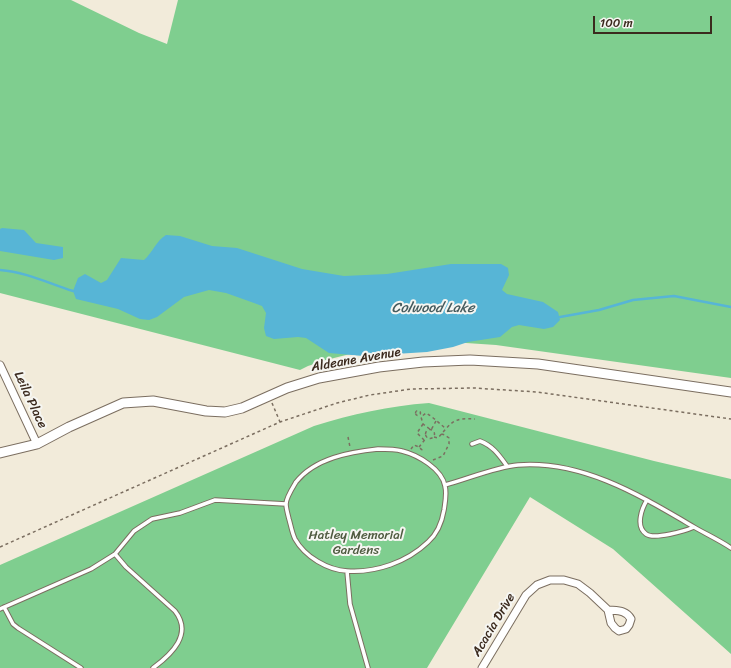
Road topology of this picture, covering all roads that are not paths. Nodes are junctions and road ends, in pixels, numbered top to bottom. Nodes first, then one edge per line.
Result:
1 (0, 365) edge
2 (731, 392) edge
3 (37, 444) junction
4 (472, 444) dead end
5 (0, 453) edge
6 (507, 466) junction
7 (445, 486) junction
8 (647, 500) junction
9 (286, 504) junction
10 (694, 527) junction
11 (731, 548) edge
12 (115, 554) junction
13 (346, 571) junction
14 (2, 608) edge
15 (608, 610) dead end
16 (81, 668) edge
17 (153, 668) edge
18 (368, 668) edge
19 (482, 668) edge

1 - 3 street, Leila Place
2 - 3 street, Aldeane Avenue
3 - 5 street, Aldeane Avenue
4 - 6 lane
6 - 7 lane
6 - 8 lane
7 - 9 lane
7 - 13 lane
8 - 10 lane
8 - 10 lane
9 - 12 lane
9 - 13 lane
10 - 11 lane
12 - 14 lane
12 - 17 lane
13 - 18 lane
14 - 16 lane
15 - 19 street, Acacia Drive

